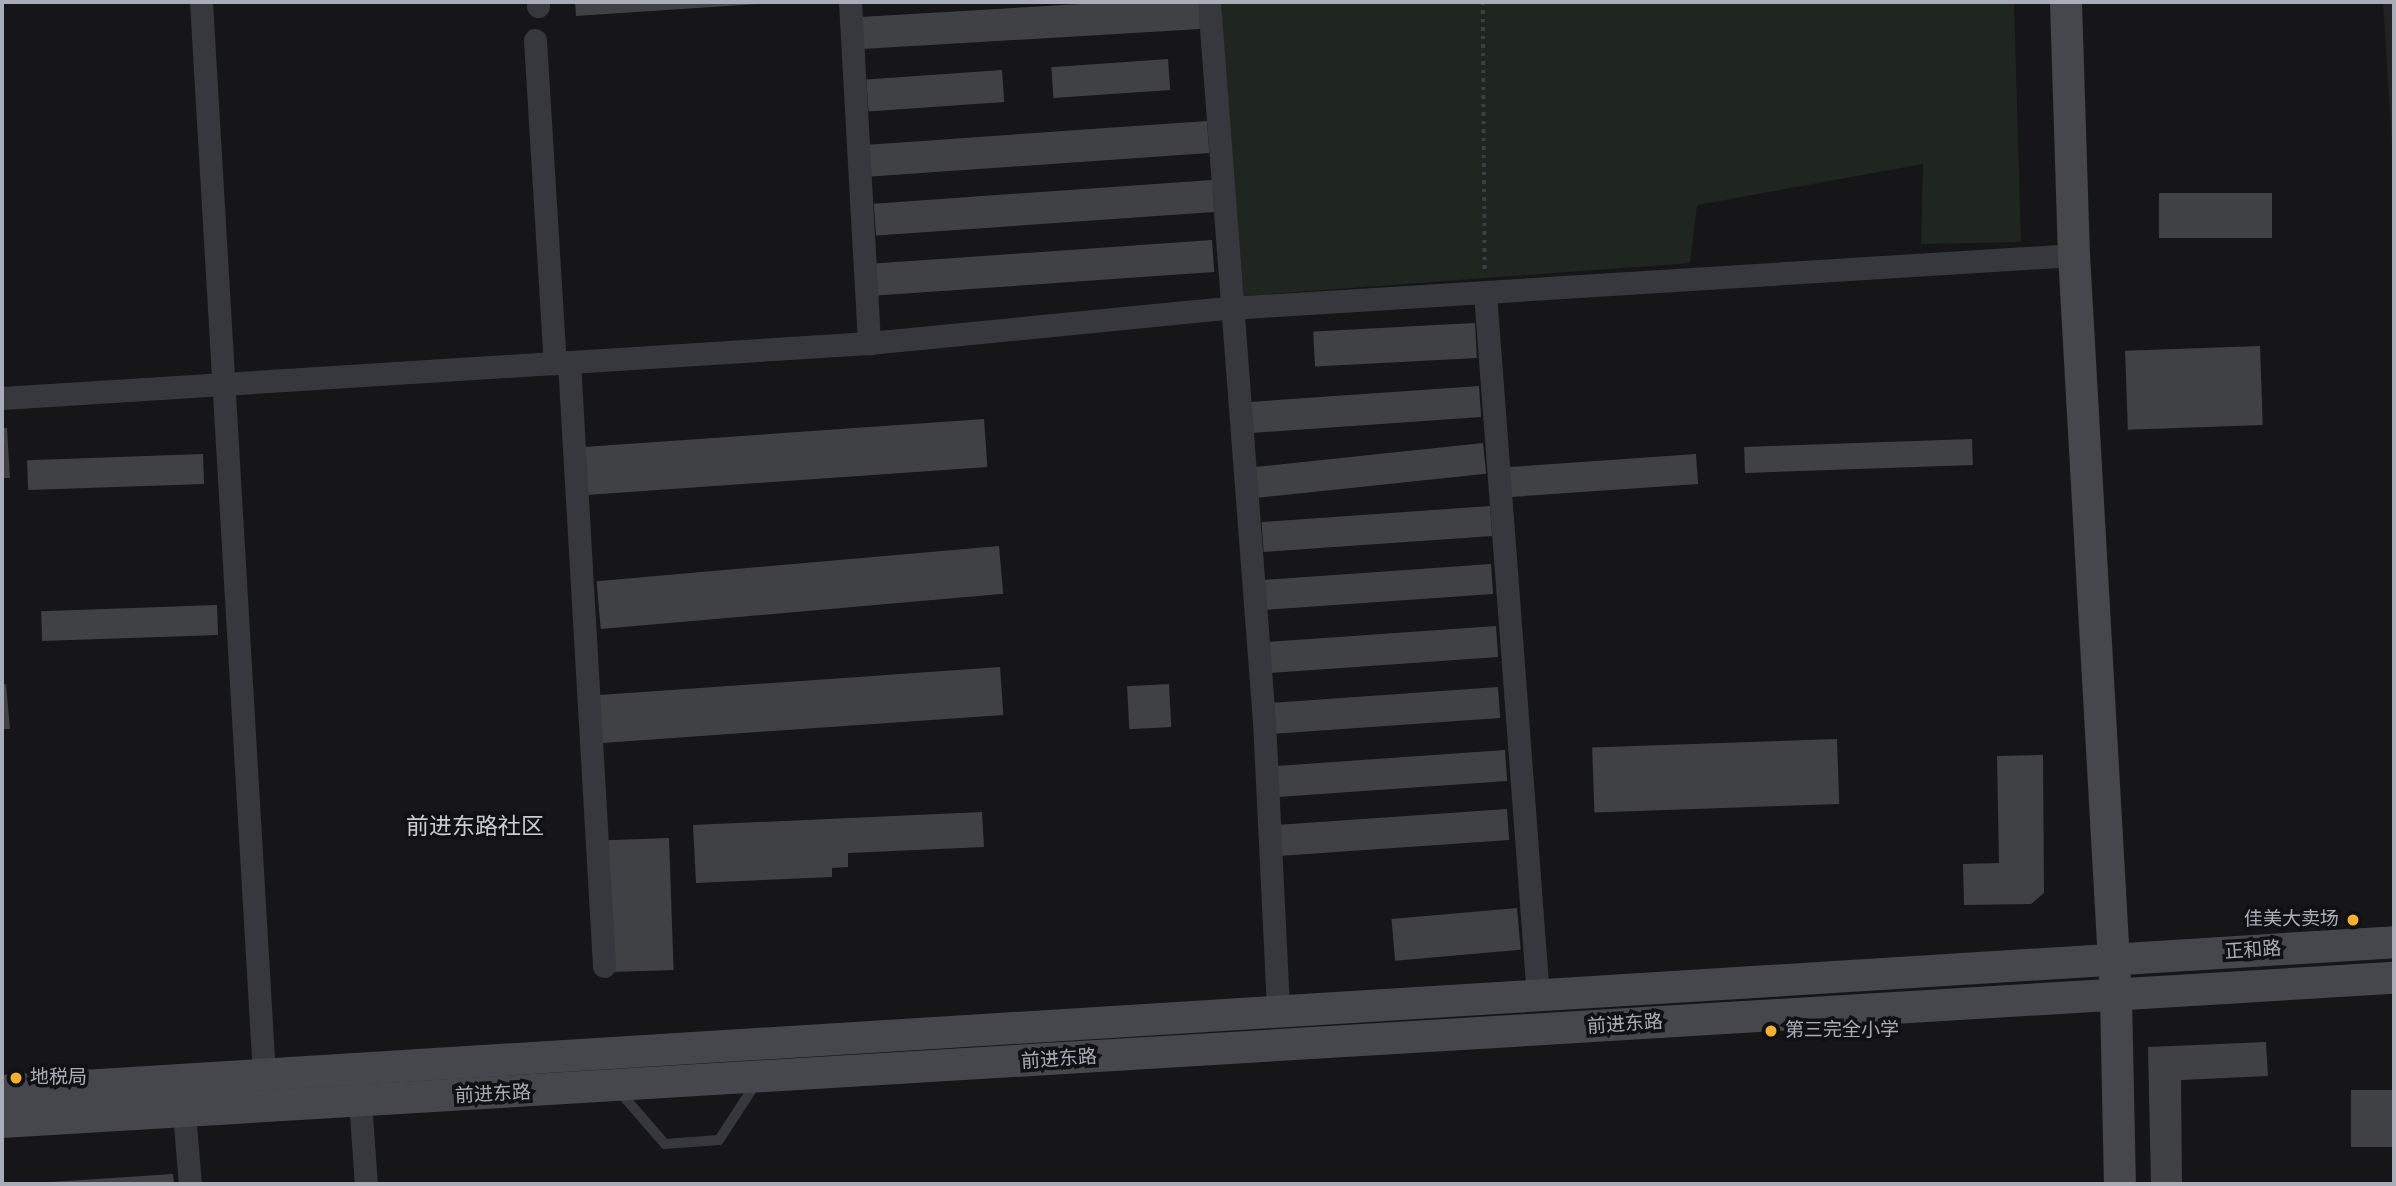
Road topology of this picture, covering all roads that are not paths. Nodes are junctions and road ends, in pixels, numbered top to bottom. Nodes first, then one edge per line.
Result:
1 (201, 2) edge
2 (850, 2) edge
3 (1209, 2) edge
4 (2066, 2) edge
5 (535, 40) dead end
6 (2074, 255) junction
7 (1485, 293) junction
8 (1229, 308) junction
9 (869, 343) junction
10 (562, 363) junction
11 (223, 384) junction
12 (2, 398) edge
13 (2394, 942) edge
14 (2112, 960) junction
15 (604, 966) dead end
16 (2394, 978) edge
17 (1538, 996) junction
18 (2116, 997) junction
19 (1278, 1012) junction
20 (357, 1070) junction
21 (264, 1075) junction
22 (758, 1079) junction
23 (616, 1088) junction
24 (2, 1091) edge
25 (360, 1103) junction
26 (184, 1113) junction
27 (2, 1122) edge
28 (190, 1184) edge
29 (366, 1184) edge
30 (2120, 1184) edge

1 - 11 street
2 - 9 street
3 - 8 street
4 - 6 main road
5 - 10 street
6 - 7 street
6 - 14 main road
7 - 8 street
7 - 17 street
8 - 9 street
8 - 19 street
9 - 10 street
10 - 11 street
10 - 15 street
11 - 12 street
11 - 21 street
13 - 14 main road, 正和路
14 - 17 main road, 前进东路
14 - 18 main road
16 - 18 main road, 正和路
17 - 19 main road, 前进东路
18 - 22 main road, 前进东路
18 - 30 main road
19 - 20 main road, 前进东路
20 - 21 main road, 前进东路
20 - 25 street
21 - 24 main road, 前进东路
22 - 23 main road, 前进东路
22 - 23 lane
23 - 25 main road, 前进东路
25 - 26 main road, 前进东路
25 - 29 street
26 - 27 main road, 前进东路
26 - 28 street

